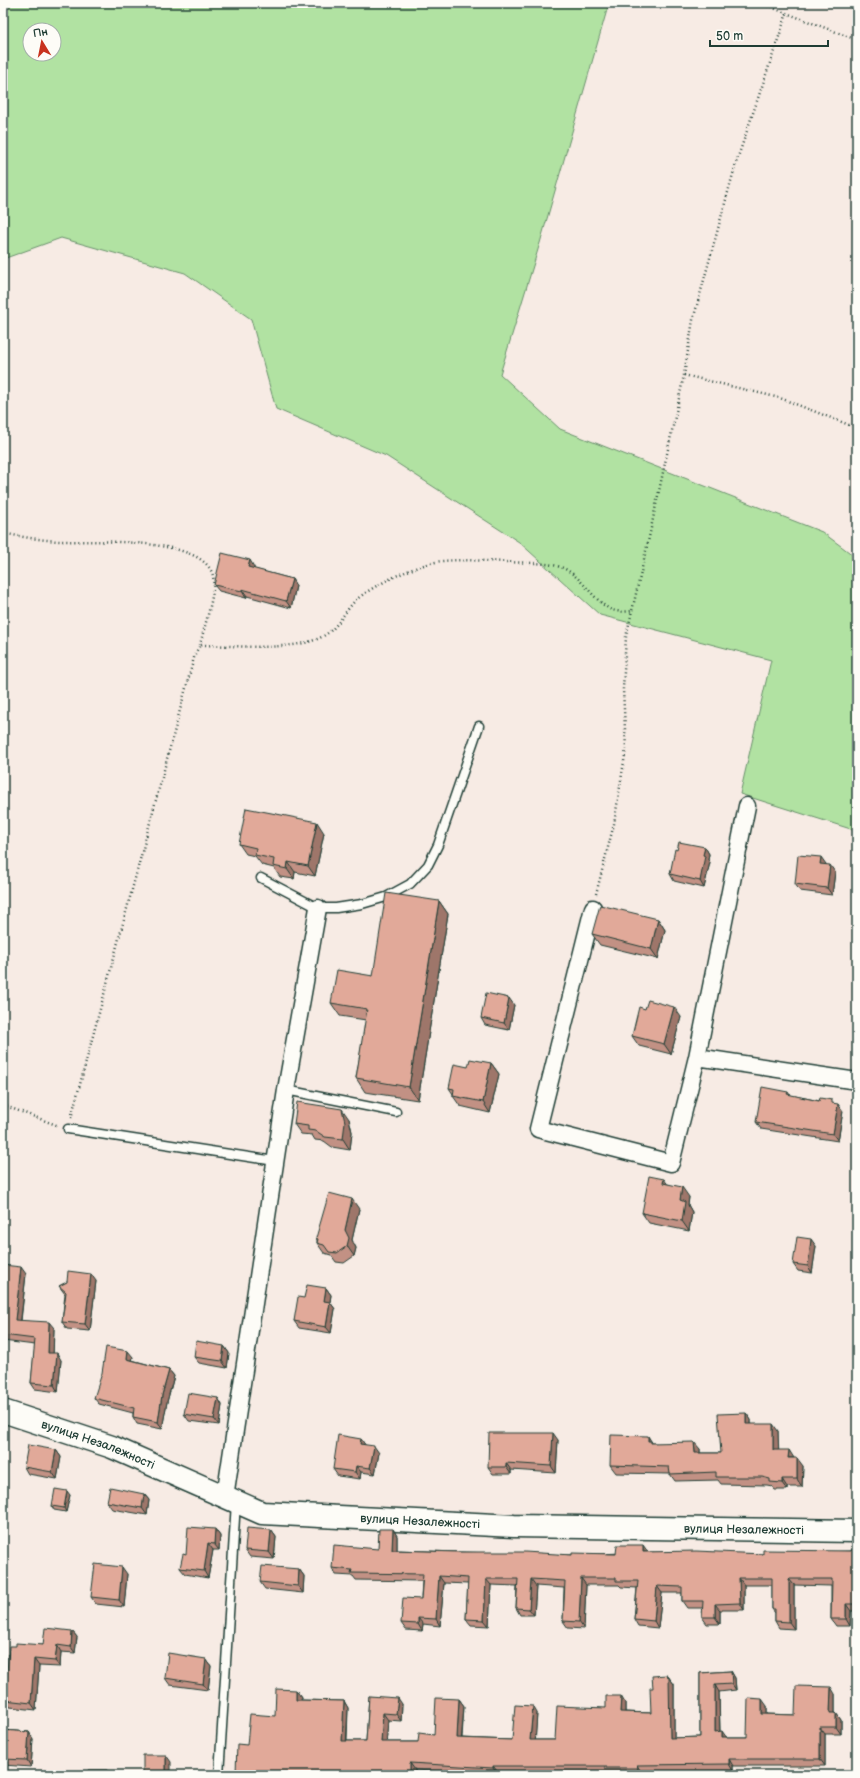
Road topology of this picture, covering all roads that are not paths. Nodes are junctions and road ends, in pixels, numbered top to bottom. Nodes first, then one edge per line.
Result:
1 (479, 726) dead end
2 (747, 806) dead end
3 (261, 878) dead end
4 (318, 908) junction
5 (593, 908) road end
6 (697, 1057) junction
7 (857, 1081) edge
8 (286, 1090) junction
9 (396, 1112) dead end
10 (68, 1129) road end
11 (275, 1161) junction
12 (3, 1410) edge
13 (230, 1499) junction
14 (857, 1531) edge
15 (219, 1775) edge

1 - 4 lane
2 - 6 street
3 - 4 lane
4 - 8 street
5 - 6 street
6 - 7 street
8 - 9 lane
8 - 11 street
10 - 11 lane
11 - 13 street
12 - 13 street, вулиця Незалежності
13 - 14 street, вулиця Незалежності
13 - 15 lane

